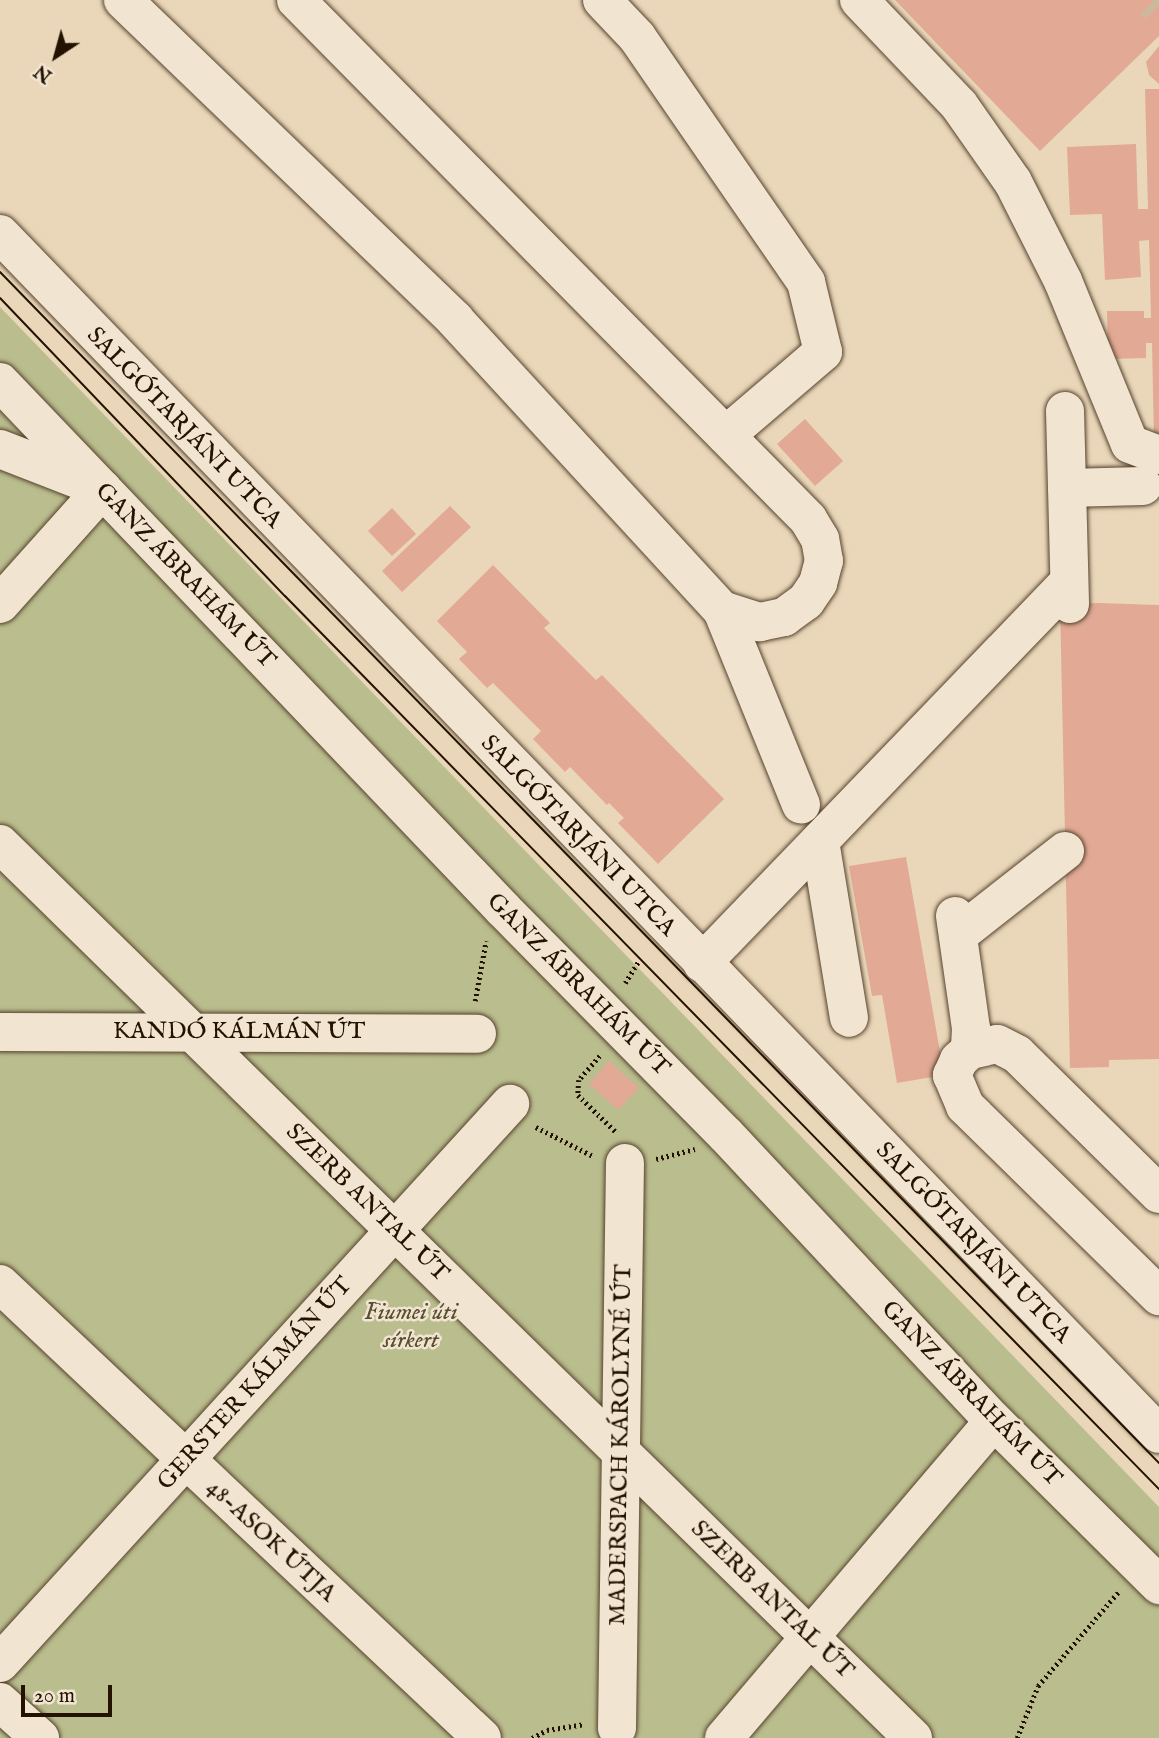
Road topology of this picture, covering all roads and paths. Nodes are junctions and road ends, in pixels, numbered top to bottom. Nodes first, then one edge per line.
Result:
1 (122, 0) edge
2 (296, 0) edge
3 (602, 0) edge
4 (859, 0) edge
5 (0, 234) edge
6 (0, 382) edge
7 (1065, 411) dead end
8 (726, 435) junction
9 (0, 449) edge
10 (1151, 471) edge
11 (1067, 488) junction
12 (103, 489) junction
13 (0, 604) edge
14 (722, 610) junction
15 (801, 805) dead end
16 (820, 841) junction
17 (0, 844) edge
18 (1065, 851) dead end
19 (503, 909) junction
20 (702, 963) junction
21 (849, 1018) dead end
22 (191, 1031) junction
23 (0, 1032) edge
24 (477, 1034) joint
25 (970, 1051) junction
26 (510, 1104) joint
27 (726, 1135) junction
28 (625, 1163) junction
29 (1159, 1194) edge
30 (395, 1231) junction
31 (0, 1284) edge
32 (1159, 1296) edge
33 (994, 1421) junction
34 (1159, 1434) edge
35 (622, 1453) junction
36 (185, 1461) junction
37 (1150, 1576) edge
38 (812, 1639) junction
39 (0, 1663) edge
40 (0, 1702) edge
41 (617, 1728) dead end
42 (40, 1738) edge
43 (482, 1738) edge
44 (724, 1738) edge
45 (913, 1738) edge
46 (1017, 1738) edge

1 - 14 street
2 - 8 street
3 - 8 street
4 - 10 street
5 - 20 street, SALGÓTARJÁNI UTCA
6 - 12 street, GANZ ÁBRAHÁM ÚT
7 - 11 street
8 - 14 street
9 - 12 street
10 - 11 street
11 - 16 street
12 - 13 street
12 - 19 street, GANZ ÁBRAHÁM ÚT
14 - 15 street
16 - 20 street
16 - 21 street
17 - 22 street, SZERB ANTAL ÚT
18 - 25 street
19 - 24 path
19 - 27 street, GANZ ÁBRAHÁM ÚT
20 - 34 street, SALGÓTARJÁNI UTCA
22 - 23 street, KANDÓ KÁLMÁN ÚT
22 - 24 street, KANDÓ KÁLMÁN ÚT
22 - 30 street, SZERB ANTAL ÚT
25 - 29 street
25 - 32 street
26 - 28 path
26 - 30 street, GERSTER KÁLMÁN ÚT
27 - 28 path
27 - 33 street, GANZ ÁBRAHÁM ÚT
28 - 35 street, MADERSPACH KÁROLYNÉ ÚT
30 - 35 street, SZERB ANTAL ÚT
30 - 36 street, GERSTER KÁLMÁN ÚT
31 - 36 street, 48-ASOK ÚTJA
33 - 37 street, GANZ ÁBRAHÁM ÚT
33 - 38 street
35 - 38 street, SZERB ANTAL ÚT
35 - 41 street, MADERSPACH KÁROLYNÉ ÚT
36 - 39 street, GERSTER KÁLMÁN ÚT
36 - 43 street, 48-ASOK ÚTJA
37 - 46 path
38 - 44 street
38 - 45 street, SZERB ANTAL ÚT
40 - 42 street

